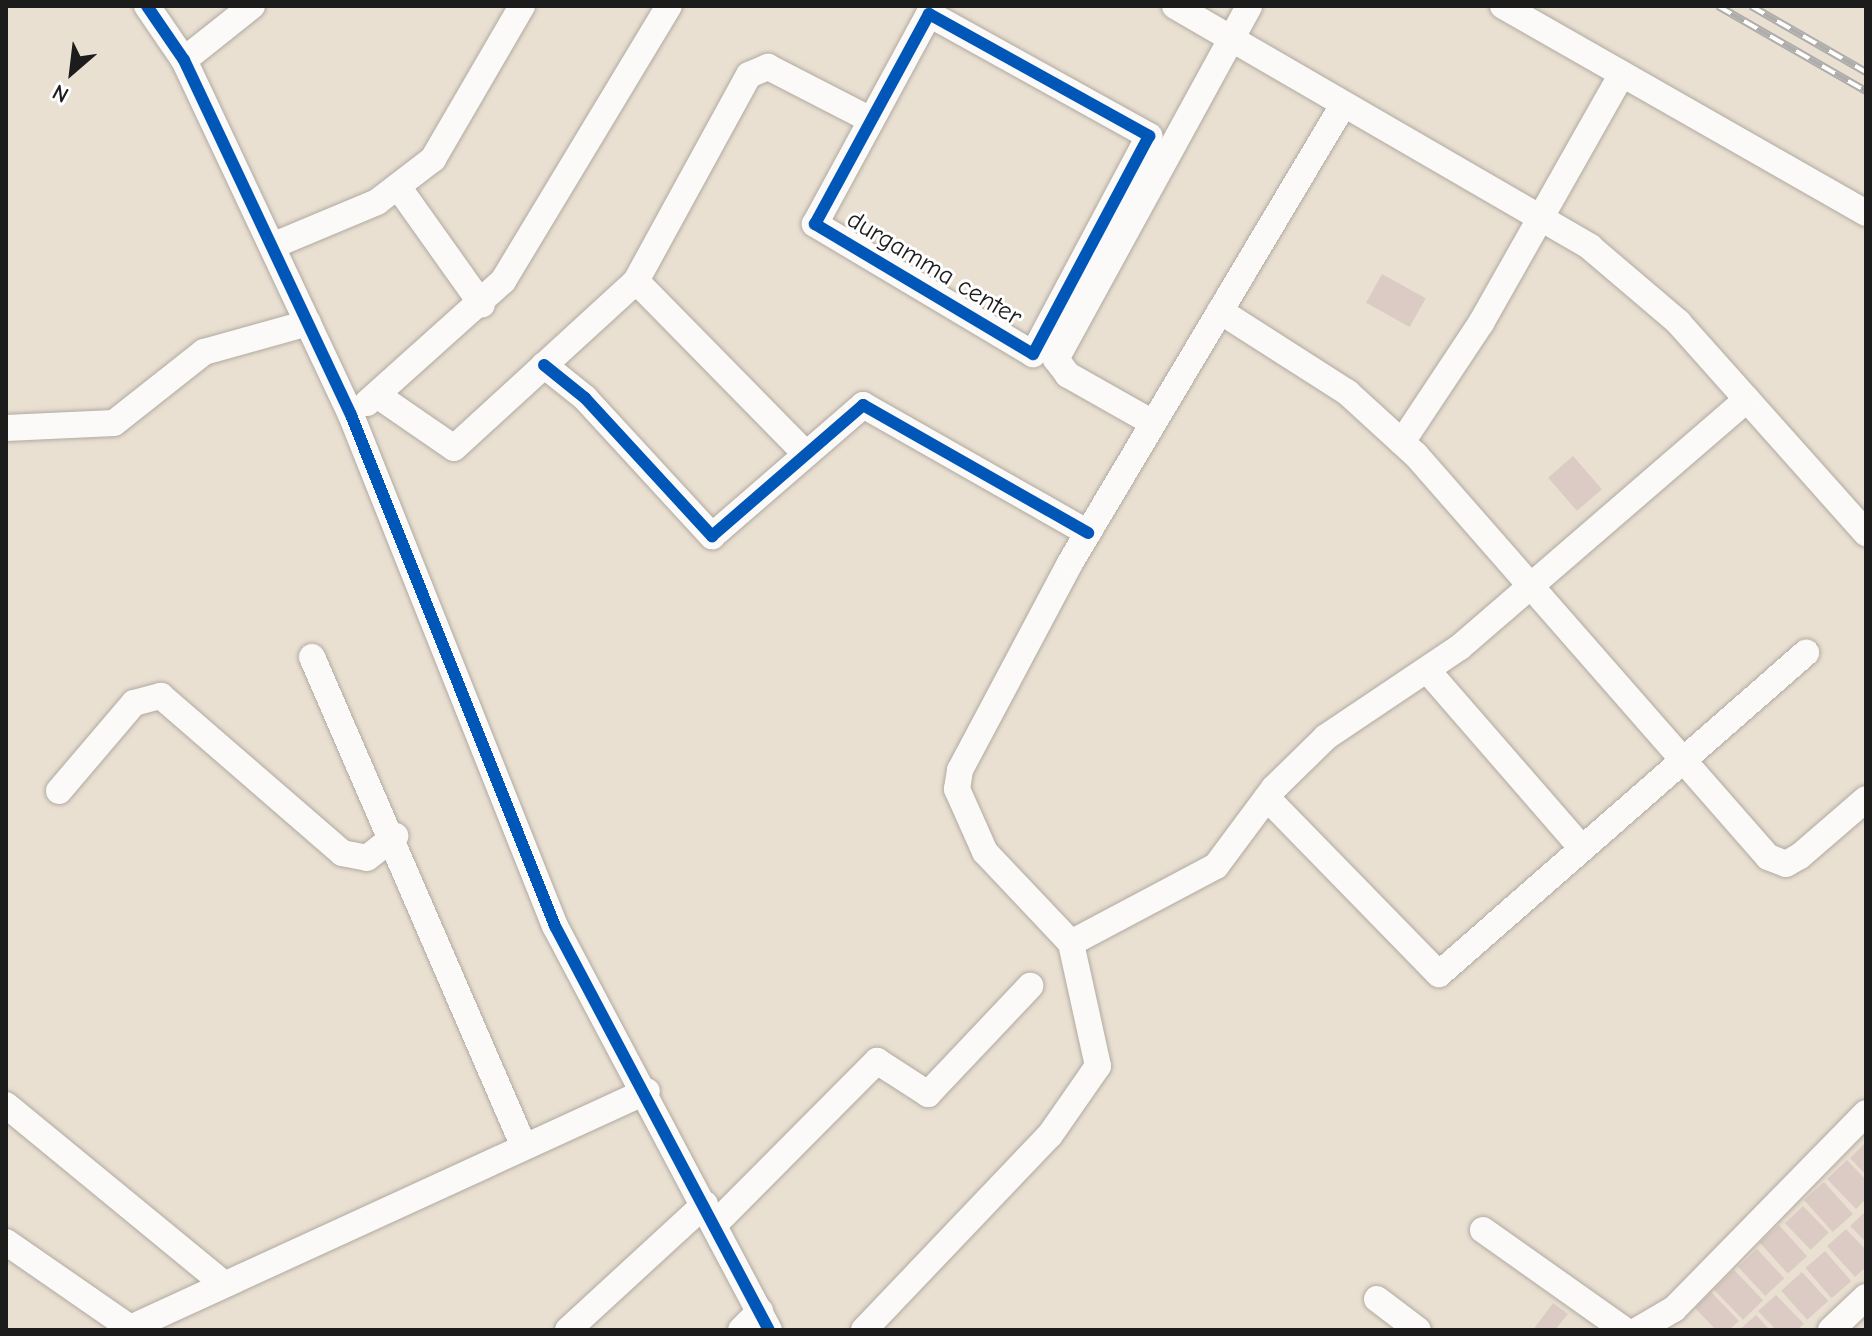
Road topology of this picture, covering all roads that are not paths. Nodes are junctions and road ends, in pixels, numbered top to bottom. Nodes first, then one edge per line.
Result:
1 (147, 6) edge
2 (252, 6) edge
3 (522, 6) edge
4 (669, 6) edge
5 (1175, 6) edge
6 (1249, 6) edge
7 (1503, 6) edge
8 (1230, 40) junction
9 (184, 60) junction
10 (1622, 74) junction
11 (1343, 105) junction
12 (871, 120) junction
13 (399, 188) junction
14 (1866, 213) edge
15 (1542, 219) junction
16 (272, 246) junction
17 (636, 281) junction
18 (482, 305) junction
19 (1220, 311) junction
20 (308, 323) junction
21 (544, 365) junction
22 (377, 395) junction
23 (1747, 399) junction
24 (351, 415) junction
25 (1153, 423) junction
26 (6, 428) edge
27 (1402, 442) junction
28 (803, 451) junction
29 (1088, 533) junction
30 (1866, 533) edge
31 (1530, 589) junction
32 (1806, 653) dead end
33 (312, 657) dead end
34 (1427, 670) junction
35 (1681, 760) junction
36 (59, 791) dead end
37 (1267, 798) junction
38 (1866, 799) edge
39 (395, 836) junction
40 (1582, 848) junction
41 (1071, 943) junction
42 (1030, 986) dead end
43 (647, 1091) junction
44 (6, 1105) edge
45 (1866, 1113) edge
46 (524, 1147) junction
47 (710, 1214) junction
48 (1483, 1230) dead end
49 (6, 1242) edge
50 (223, 1283) junction
51 (1866, 1297) edge
52 (1377, 1299) dead end
53 (757, 1324) edge
54 (128, 1329) edge
55 (568, 1330) edge
56 (864, 1330) edge
57 (1418, 1330) edge
58 (1624, 1330) edge
59 (1638, 1330) edge
60 (1831, 1330) edge

1 - 9 street
2 - 9 street
3 - 13 street
4 - 18 street
5 - 8 street
6 - 8 street
7 - 10 street
8 - 11 street
8 - 25 street
9 - 16 street
10 - 14 street
10 - 15 street
11 - 15 street
11 - 19 street
12 - 12 street, durgamma center
12 - 17 street
13 - 16 street
13 - 18 street
15 - 23 street
15 - 27 street
16 - 20 street
17 - 21 street
17 - 28 street
18 - 22 street
19 - 25 street
19 - 27 street
20 - 24 street
20 - 26 street
21 - 22 street
21 - 28 street
22 - 24 street
23 - 30 street
23 - 31 street
24 - 43 street
25 - 29 street
27 - 31 street
28 - 29 street
29 - 41 street
31 - 34 street
31 - 35 street
32 - 35 street
33 - 39 street
34 - 37 street
34 - 40 street
35 - 38 street
35 - 40 street
36 - 39 street
37 - 40 street
37 - 41 street
39 - 46 street
41 - 56 street
42 - 47 street
43 - 46 street
43 - 47 street
44 - 50 street
45 - 59 street
46 - 50 street
47 - 53 street
47 - 55 street
48 - 58 street
49 - 54 street
50 - 54 street
51 - 60 street
52 - 57 street

